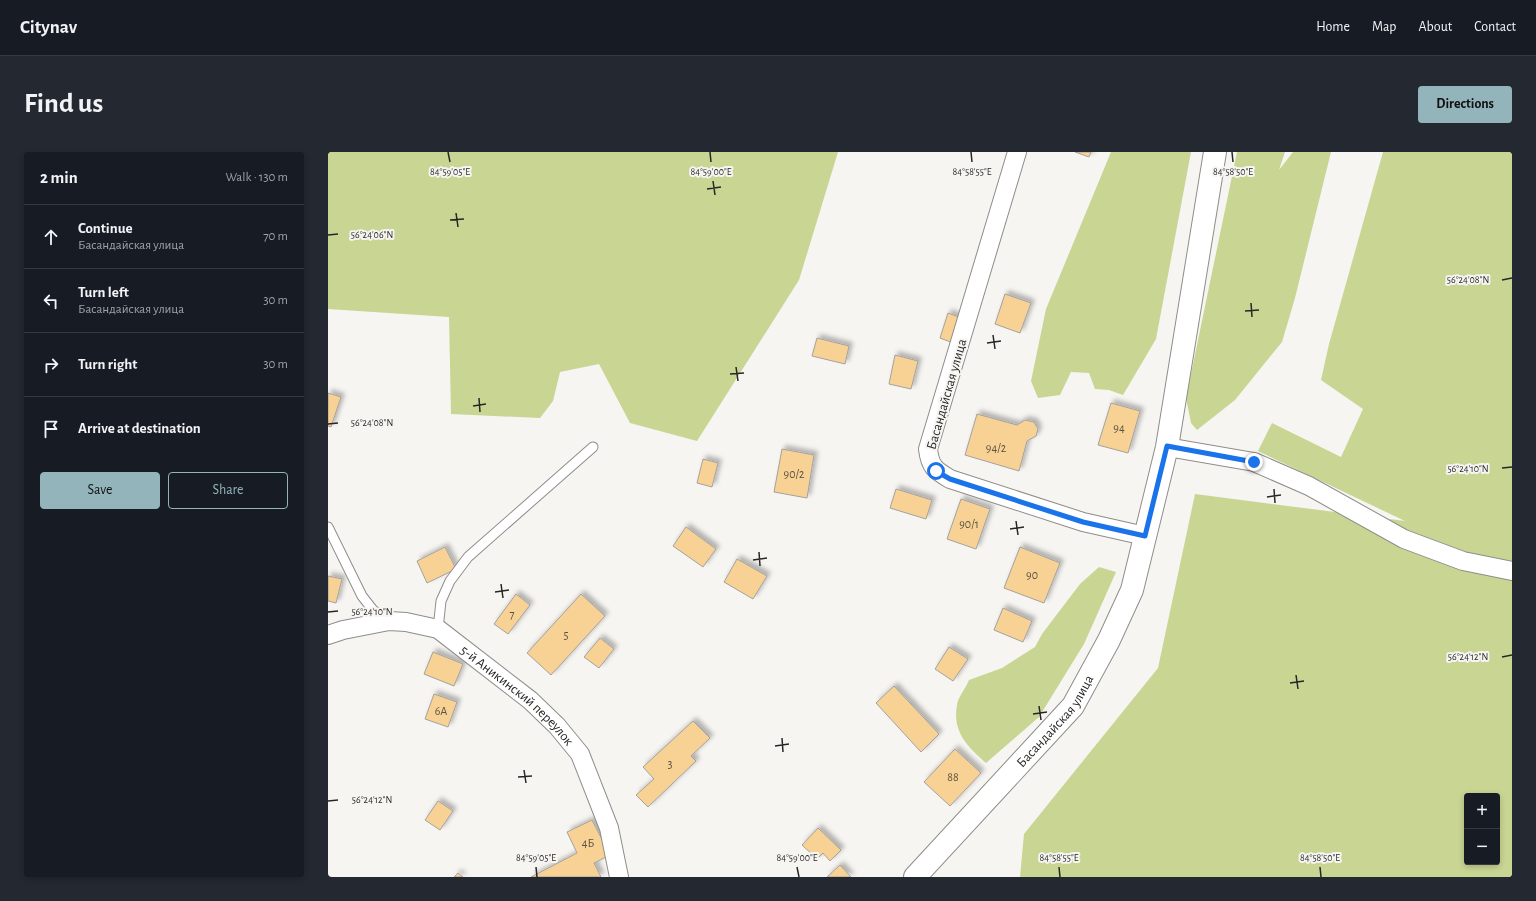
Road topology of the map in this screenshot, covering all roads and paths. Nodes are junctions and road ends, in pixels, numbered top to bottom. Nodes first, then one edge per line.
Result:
1 (1017, 152) edge
2 (1215, 152) edge
3 (1167, 446) junction
4 (593, 447) dead end
5 (328, 528) edge
6 (1145, 536) junction
7 (1512, 572) edge
8 (389, 621) junction
9 (438, 629) junction
10 (328, 635) edge
11 (619, 877) edge
12 (915, 877) edge

1 - 6 street, Басандайская улица
2 - 3 street, Басандайская улица
3 - 6 street, Басандайская улица
3 - 7 street
4 - 9 lane
5 - 8 lane
6 - 12 street, Басандайская улица
8 - 9 street, 5-й Аникинский переулок
8 - 10 street, 5-й Аникинский переулок
9 - 11 street, 5-й Аникинский переулок

